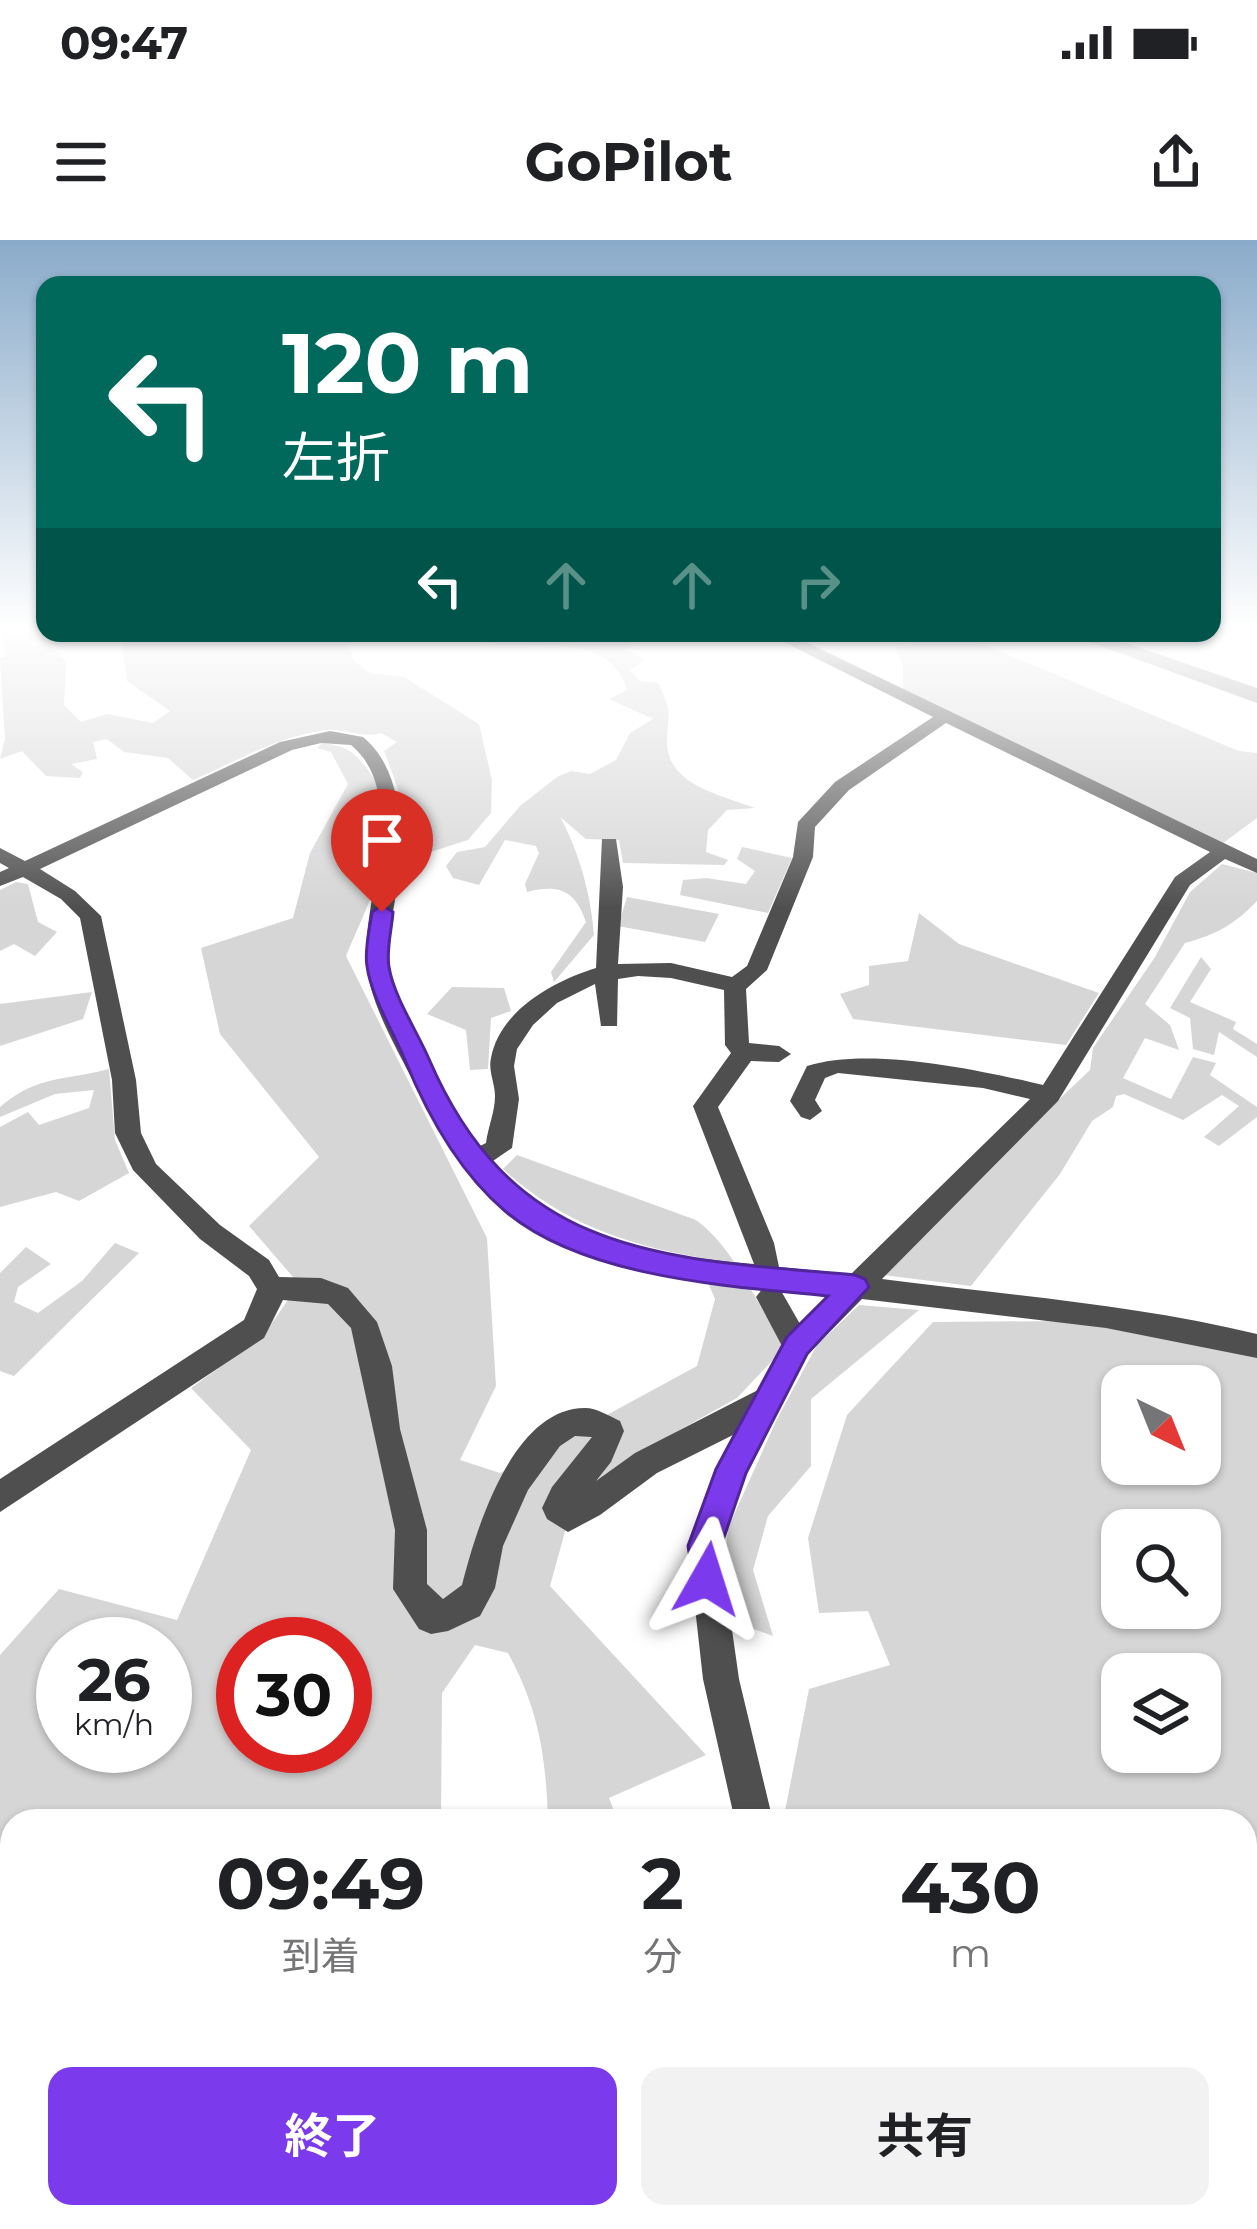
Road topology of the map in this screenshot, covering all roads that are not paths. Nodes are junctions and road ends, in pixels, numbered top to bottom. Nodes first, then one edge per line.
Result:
1 (935, 723) edge
2 (956, 723) edge
3 (609, 843) dead end
4 (1221, 853) junction
5 (0, 854) edge
6 (1257, 867) edge
7 (13, 874) edge
8 (392, 922) dead end
9 (605, 970) junction
10 (735, 986) junction
11 (384, 987) junction
12 (609, 1020) dead end
13 (744, 1053) junction
14 (779, 1054) dead end
15 (1049, 1095) junction
16 (810, 1111) dead end
17 (473, 1160) junction
18 (767, 1263) dead end
19 (271, 1288) junction
20 (862, 1288) junction
21 (770, 1297) dead end
22 (797, 1346) junction
23 (1257, 1346) edge
24 (768, 1399) junction
25 (0, 1497) edge
26 (751, 1809) edge

1 - 10 street
2 - 4 street
3 - 9 street
4 - 6 street
4 - 15 street
5 - 7 street
7 - 11 street
7 - 19 street
8 - 11 street
9 - 10 street
9 - 12 street
9 - 17 street
10 - 13 street
11 - 17 street
13 - 14 street
13 - 18 street
15 - 16 street
15 - 20 street
17 - 20 street
19 - 24 street
19 - 25 street
20 - 22 street
20 - 23 street
21 - 22 street
22 - 24 street
24 - 26 street

